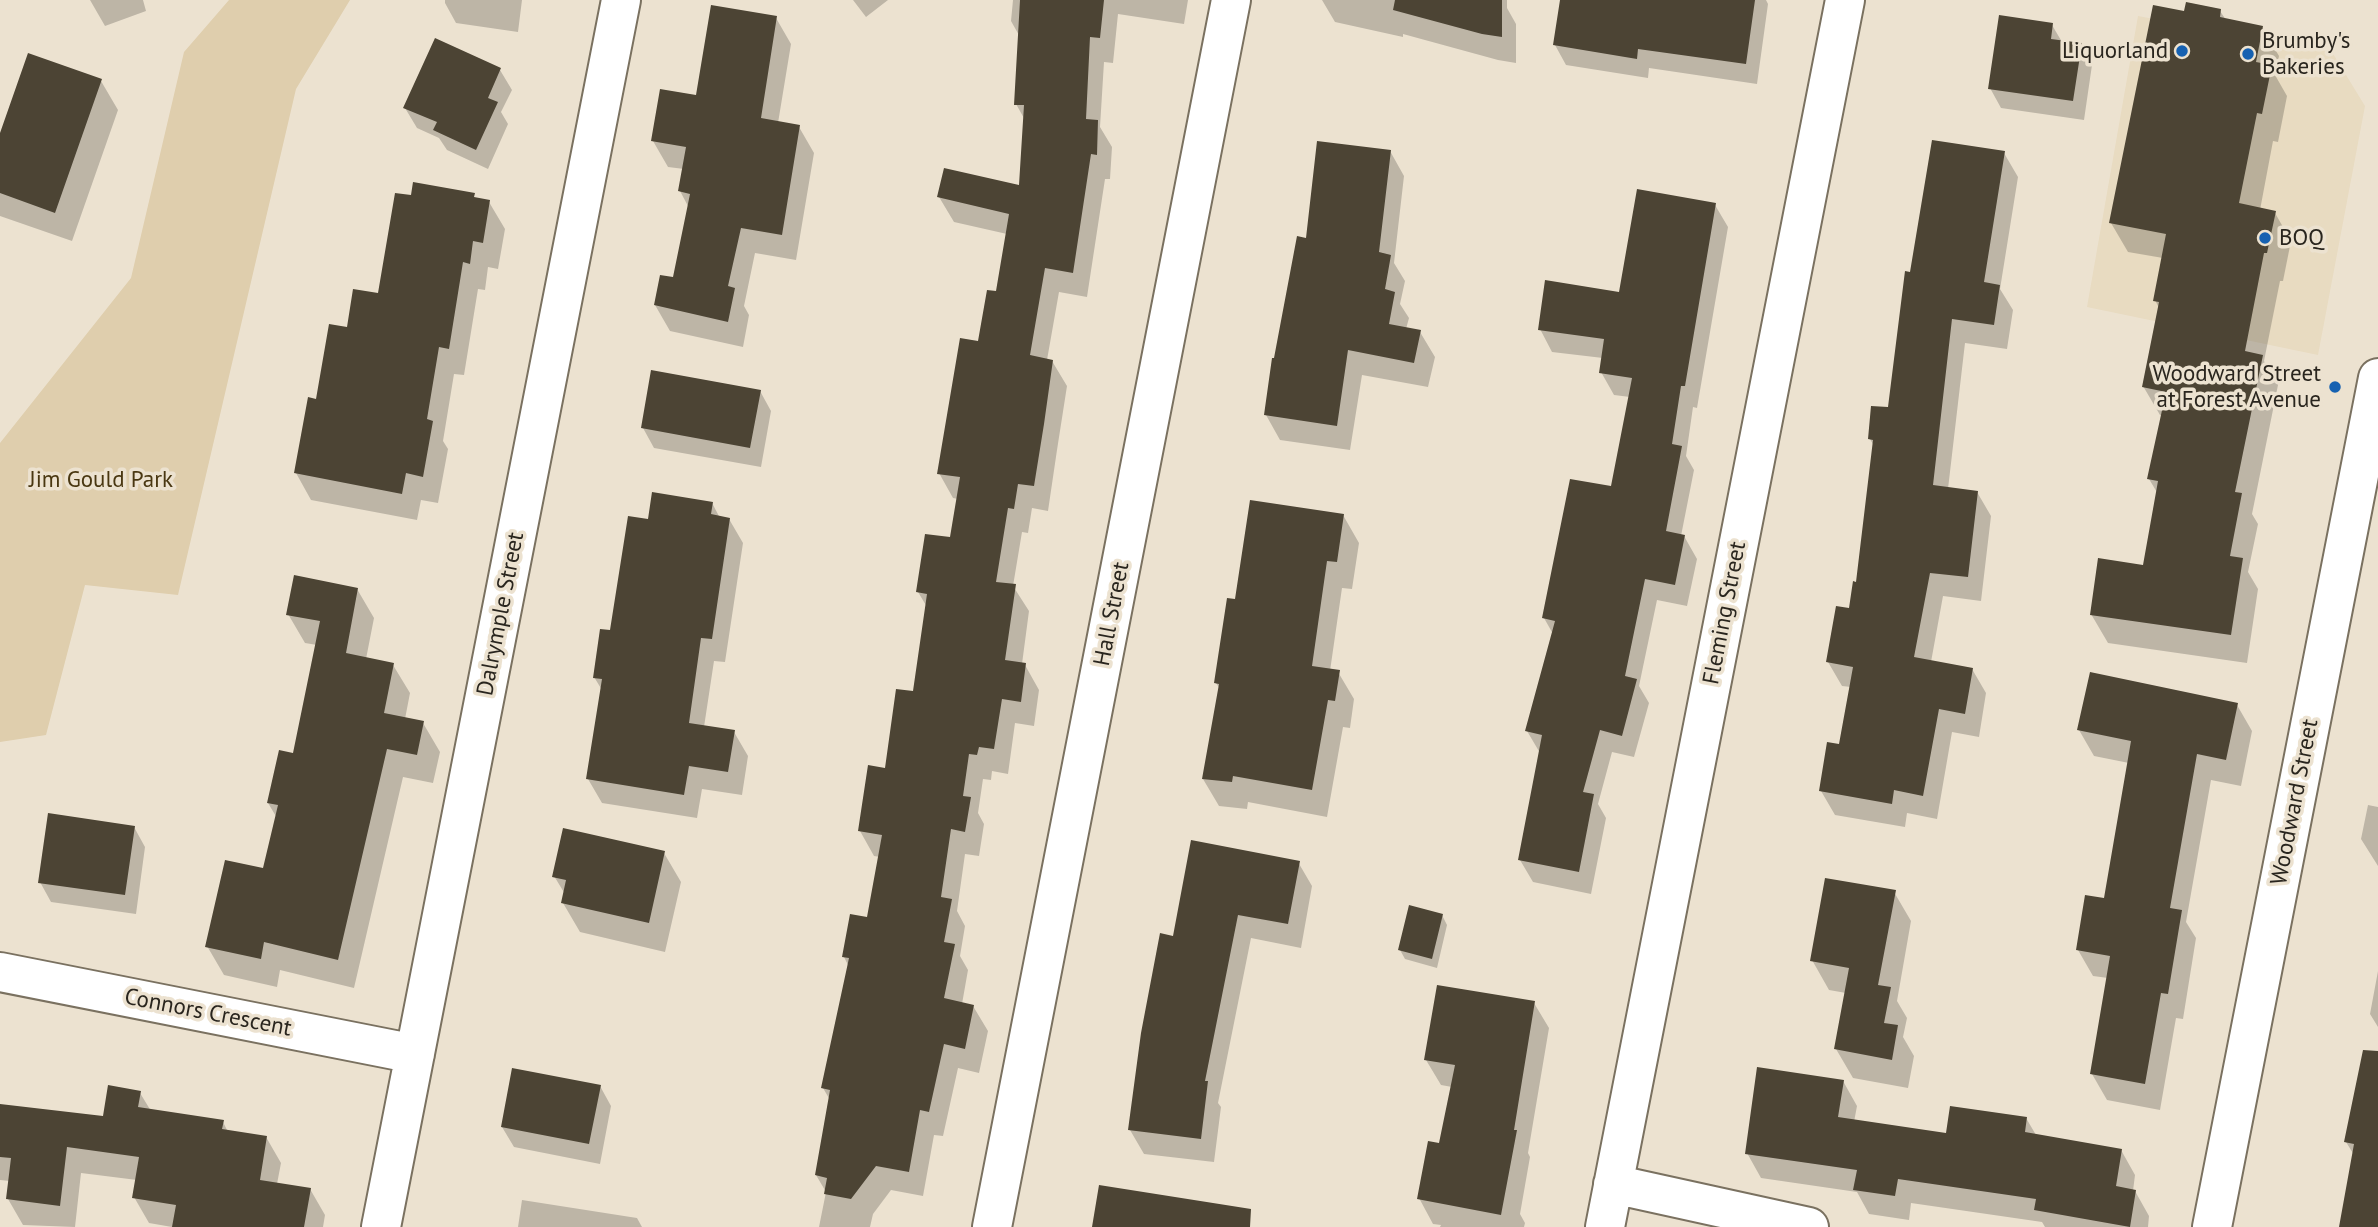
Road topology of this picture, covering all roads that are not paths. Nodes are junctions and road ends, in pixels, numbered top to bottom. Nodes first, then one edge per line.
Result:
1 (621, 0) edge
2 (1231, 0) edge
3 (1845, 0) edge
4 (2378, 378) edge
5 (0, 972) edge
6 (415, 1054) junction
7 (1613, 1184) junction
8 (381, 1227) edge
9 (992, 1227) edge
10 (1605, 1227) edge
11 (1809, 1227) edge
12 (2212, 1227) edge

1 - 6 street, Dalrymple Street
2 - 9 street, Hall Street
3 - 7 street, Fleming Street
4 - 12 street, Woodward Street
5 - 6 street, Connors Crescent
6 - 8 street, Dalrymple Street
7 - 10 street, Fleming Street
7 - 11 street

